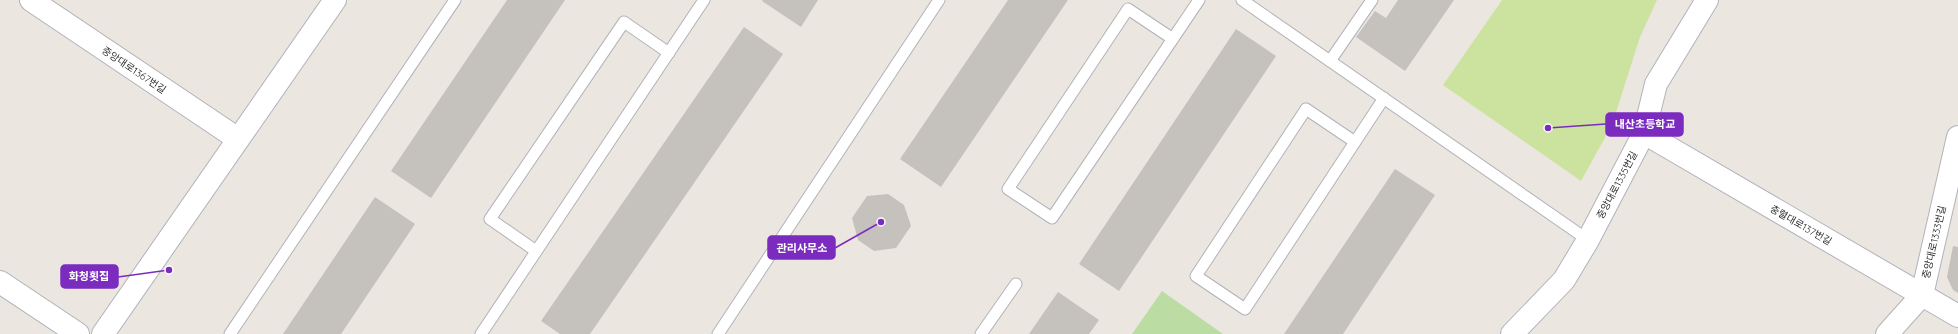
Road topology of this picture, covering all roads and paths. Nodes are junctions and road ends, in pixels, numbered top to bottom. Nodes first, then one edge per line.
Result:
1 (31, 0) edge
2 (335, 0) edge
3 (456, 0) edge
4 (704, 0) edge
5 (939, 0) edge
6 (1199, 0) edge
7 (1242, 0) edge
8 (1372, 0) edge
9 (1707, 0) edge
10 (1173, 39) junction
11 (669, 53) junction
12 (1330, 61) junction
13 (1384, 98) junction
14 (1644, 133) junction
15 (1958, 137) edge
16 (238, 139) junction
17 (1356, 142) junction
18 (1952, 189) edge
19 (1588, 240) junction
20 (536, 251) junction
21 (0, 282) edge
22 (1016, 284) dead end
23 (1922, 295) junction
24 (1958, 316) edge
25 (78, 334) edge
26 (103, 334) edge
27 (230, 334) edge
28 (480, 334) edge
29 (718, 334) edge
30 (981, 334) edge
31 (1512, 334) edge
32 (1887, 334) edge

1 - 16 street, 중앙대로1367번길
2 - 16 street
3 - 27 lane
4 - 11 lane
5 - 29 lane
6 - 10 lane
7 - 12 lane
8 - 12 lane
9 - 14 street, 중앙대로1335번길
10 - 10 lane
11 - 20 lane
11 - 20 lane
12 - 13 lane
13 - 17 lane
13 - 19 lane
14 - 19 street, 중앙대로1335번길
14 - 23 street, 충렬대로137번길
15 - 18 street, 중앙대로1333번길
16 - 26 street
17 - 17 lane
18 - 23 street, 중앙대로1333번길
19 - 31 street, 중앙대로1335번길
20 - 28 lane
21 - 25 street
22 - 30 lane
23 - 24 street, 충렬대로137번길
23 - 32 street, 중앙대로1333번길

